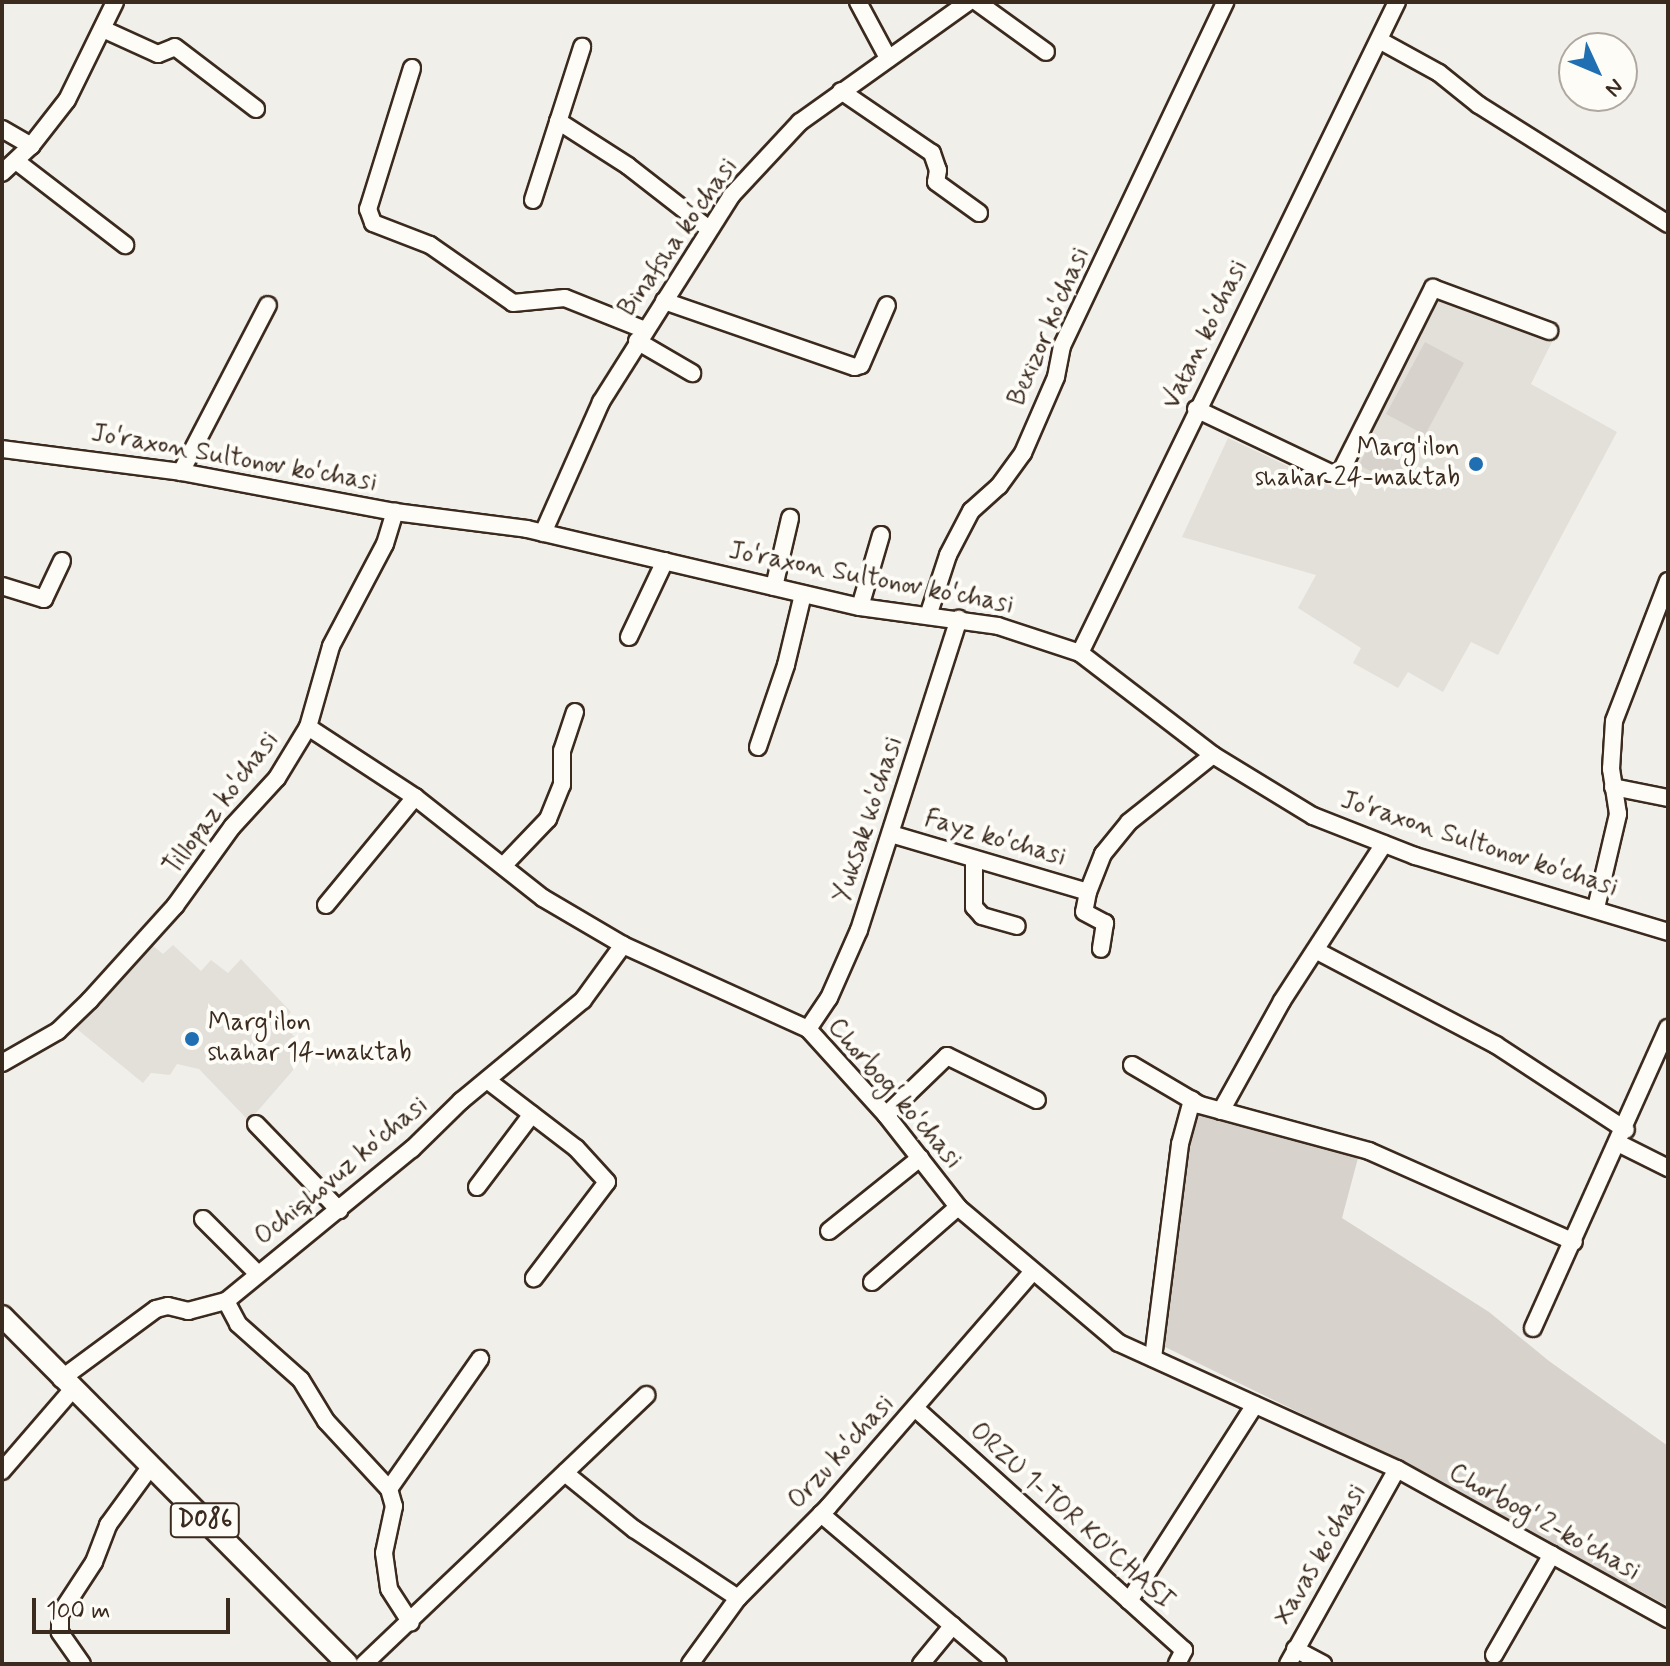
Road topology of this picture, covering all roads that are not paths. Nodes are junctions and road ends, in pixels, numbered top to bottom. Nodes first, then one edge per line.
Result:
1 (115, 2) edge
2 (858, 2) edge
3 (968, 2) edge
4 (977, 2) edge
5 (1225, 2) edge
6 (1397, 2) edge
7 (105, 30) junction
8 (1379, 40) junction
9 (582, 47) dead end
10 (1046, 52) dead end
11 (888, 58) junction
12 (412, 68) dead end
13 (841, 91) junction
14 (256, 109) dead end
15 (558, 121) junction
16 (2, 129) edge
17 (31, 146) junction
18 (16, 161) junction
19 (2, 173) edge
20 (533, 200) dead end
21 (979, 213) dead end
22 (1668, 224) edge
23 (709, 229) junction
24 (125, 245) dead end
25 (664, 301) junction
26 (268, 305) dead end
27 (887, 305) dead end
28 (1549, 331) dead end
29 (641, 336) junction
30 (692, 373) dead end
31 (1196, 409) junction
32 (2, 449) edge
33 (181, 472) junction
34 (395, 512) junction
35 (790, 518) dead end
36 (543, 533) junction
37 (881, 535) dead end
38 (62, 561) dead end
39 (665, 561) junction
40 (1668, 581) edge
41 (2, 586) edge
42 (774, 587) junction
43 (803, 594) junction
44 (860, 607) junction
45 (928, 616) junction
46 (959, 619) junction
47 (629, 637) dead end
48 (1080, 653) junction
49 (575, 712) dead end
50 (308, 727) junction
51 (758, 747) dead end
52 (1213, 755) junction
53 (1613, 787) junction
54 (415, 797) junction
55 (1668, 798) edge
56 (891, 834) junction
57 (1384, 844) junction
58 (974, 859) junction
59 (503, 866) junction
60 (1088, 892) junction
61 (326, 905) dead end
62 (1596, 908) junction
63 (1017, 926) dead end
64 (1668, 932) edge
65 (623, 945) junction
66 (1101, 949) dead end
67 (1317, 951) junction
68 (1668, 1028) edge
69 (808, 1029) junction
70 (2, 1063) edge
71 (1132, 1065) dead end
72 (487, 1080) junction
73 (1037, 1100) dead end
74 (1192, 1100) junction
75 (1221, 1111) junction
76 (532, 1114) junction
77 (886, 1115) junction
78 (256, 1124) dead end
79 (1623, 1137) junction
80 (920, 1158) junction
81 (1668, 1168) edge
82 (477, 1187) dead end
83 (958, 1207) junction
84 (339, 1210) junction
85 (203, 1219) dead end
86 (829, 1231) dead end
87 (1574, 1242) junction
88 (258, 1274) junction
89 (1031, 1274) junction
90 (534, 1278) dead end
91 (872, 1282) dead end
92 (226, 1301) junction
93 (2, 1316) edge
94 (2, 1328) edge
95 (1533, 1328) dead end
96 (1153, 1358) junction
97 (480, 1359) dead end
98 (66, 1384) junction
99 (646, 1395) dead end
100 (1255, 1405) junction
101 (915, 1408) junction
102 (151, 1466) junction
103 (1397, 1469) junction
104 (2, 1471) edge
105 (565, 1473) junction
106 (389, 1489) junction
107 (821, 1514) junction
108 (1552, 1554) junction
109 (738, 1598) junction
110 (1129, 1601) junction
111 (1668, 1619) edge
112 (411, 1623) junction
113 (953, 1625) junction
114 (1494, 1655) dead end
115 (1292, 1656) edge
116 (82, 1664) edge
117 (347, 1664) edge
118 (364, 1664) edge
119 (690, 1664) edge
120 (921, 1664) edge
121 (998, 1664) edge
122 (1177, 1664) edge
123 (1323, 1664) edge

1 - 7 street
2 - 11 street
3 - 11 street, Binafsha koʻchasi
4 - 10 street
5 - 45 street, Bexizor koʻchasi
6 - 8 street, Vatan koʻchasi
7 - 14 street
7 - 17 street
8 - 22 street
8 - 31 street, Vatan koʻchasi
9 - 15 street
11 - 13 street, Binafsha koʻchasi
12 - 29 street
13 - 21 street
13 - 23 street, Binafsha koʻchasi
15 - 20 street
15 - 23 street
16 - 17 street
17 - 18 street
18 - 19 street
18 - 24 street
23 - 25 street, Binafsha koʻchasi
25 - 27 street
25 - 29 street, Binafsha koʻchasi
26 - 33 street
28 - 31 street
29 - 30 street
29 - 36 street, Binafsha koʻchasi
31 - 48 street, Vatan koʻchasi
32 - 33 street, Joʻraxon Sultonov koʻchasi
33 - 34 street, Joʻraxon Sultonov koʻchasi
34 - 36 street, Joʻraxon Sultonov koʻchasi
34 - 50 street, Tillopaz koʻchasi
35 - 42 street
36 - 39 street, Joʻraxon Sultonov koʻchasi
37 - 44 street
38 - 41 street
39 - 42 street, Joʻraxon Sultonov koʻchasi
39 - 47 street
40 - 53 street
42 - 43 street, Joʻraxon Sultonov koʻchasi
43 - 44 street, Joʻraxon Sultonov koʻchasi
43 - 51 street
44 - 45 street, Joʻraxon Sultonov koʻchasi
45 - 46 street, Joʻraxon Sultonov koʻchasi
46 - 48 street, Joʻraxon Sultonov koʻchasi
46 - 56 street, Yuksak koʻchasi
48 - 52 street, Joʻraxon Sultonov koʻchasi
49 - 59 street
50 - 54 street, Chorbogʻ koʻchasi
50 - 70 street, Tillopaz koʻchasi
52 - 57 street, Joʻraxon Sultonov koʻchasi
52 - 60 street, Fayz koʻchasi
53 - 55 street
53 - 62 street
54 - 59 street, Chorbogʻ koʻchasi
54 - 61 street
56 - 58 street, Fayz koʻchasi
56 - 69 street, Yuksak koʻchasi
57 - 62 street, Joʻraxon Sultonov koʻchasi
57 - 67 street
58 - 60 street, Fayz koʻchasi
58 - 63 street
59 - 65 street, Chorbogʻ koʻchasi
60 - 66 street
62 - 64 street, Joʻraxon Sultonov koʻchasi
65 - 69 street, Chorbogʻ koʻchasi
65 - 72 street, Ochiqhovuz koʻchasi
67 - 75 street
67 - 79 street
68 - 79 street
69 - 77 street, Chorbogʻ koʻchasi
71 - 74 street
72 - 76 street
72 - 84 street, Ochiqhovuz koʻchasi
73 - 77 street
74 - 75 street
74 - 96 street
75 - 87 street
76 - 82 street
76 - 90 street
77 - 80 street, Chorbogʻ koʻchasi
78 - 84 street
79 - 81 street
79 - 87 street
80 - 83 street, Chorbogʻ koʻchasi
80 - 86 street
83 - 89 street, Chorbogʻ koʻchasi
83 - 91 street
84 - 88 street, Ochiqhovuz koʻchasi
85 - 88 street
87 - 95 street
88 - 92 street, Ochiqhovuz koʻchasi
89 - 96 street, Chorbogʻ koʻchasi
89 - 101 street, Orzu koʻchasi
92 - 98 street, Ochiqhovuz koʻchasi
92 - 106 street
93 - 98 main road, D086
94 - 98 main road, D086
96 - 100 street, Chorbogʻ koʻchasi
97 - 106 street
98 - 102 main road, D086
98 - 104 street, Ochiqhovuz koʻchasi
99 - 105 street
100 - 103 street, Chorbogʻ koʻchasi
100 - 110 street
101 - 107 street, Orzu koʻchasi
101 - 110 street, ORZU 1-TOR KO'CHASI
102 - 116 street
102 - 117 main road, D086
103 - 108 street, Chorbogʻ 2-koʻchasi
103 - 115 street, Xavas koʻchasi
105 - 109 street
105 - 112 street
106 - 112 street
107 - 109 street, Orzu koʻchasi
107 - 113 street
108 - 111 street, Chorbogʻ 2-koʻchasi
108 - 114 street
109 - 119 street, Orzu koʻchasi
110 - 122 street, ORZU 1-TOR KO'CHASI
112 - 118 street
113 - 120 street
113 - 121 street
115 - 123 street

